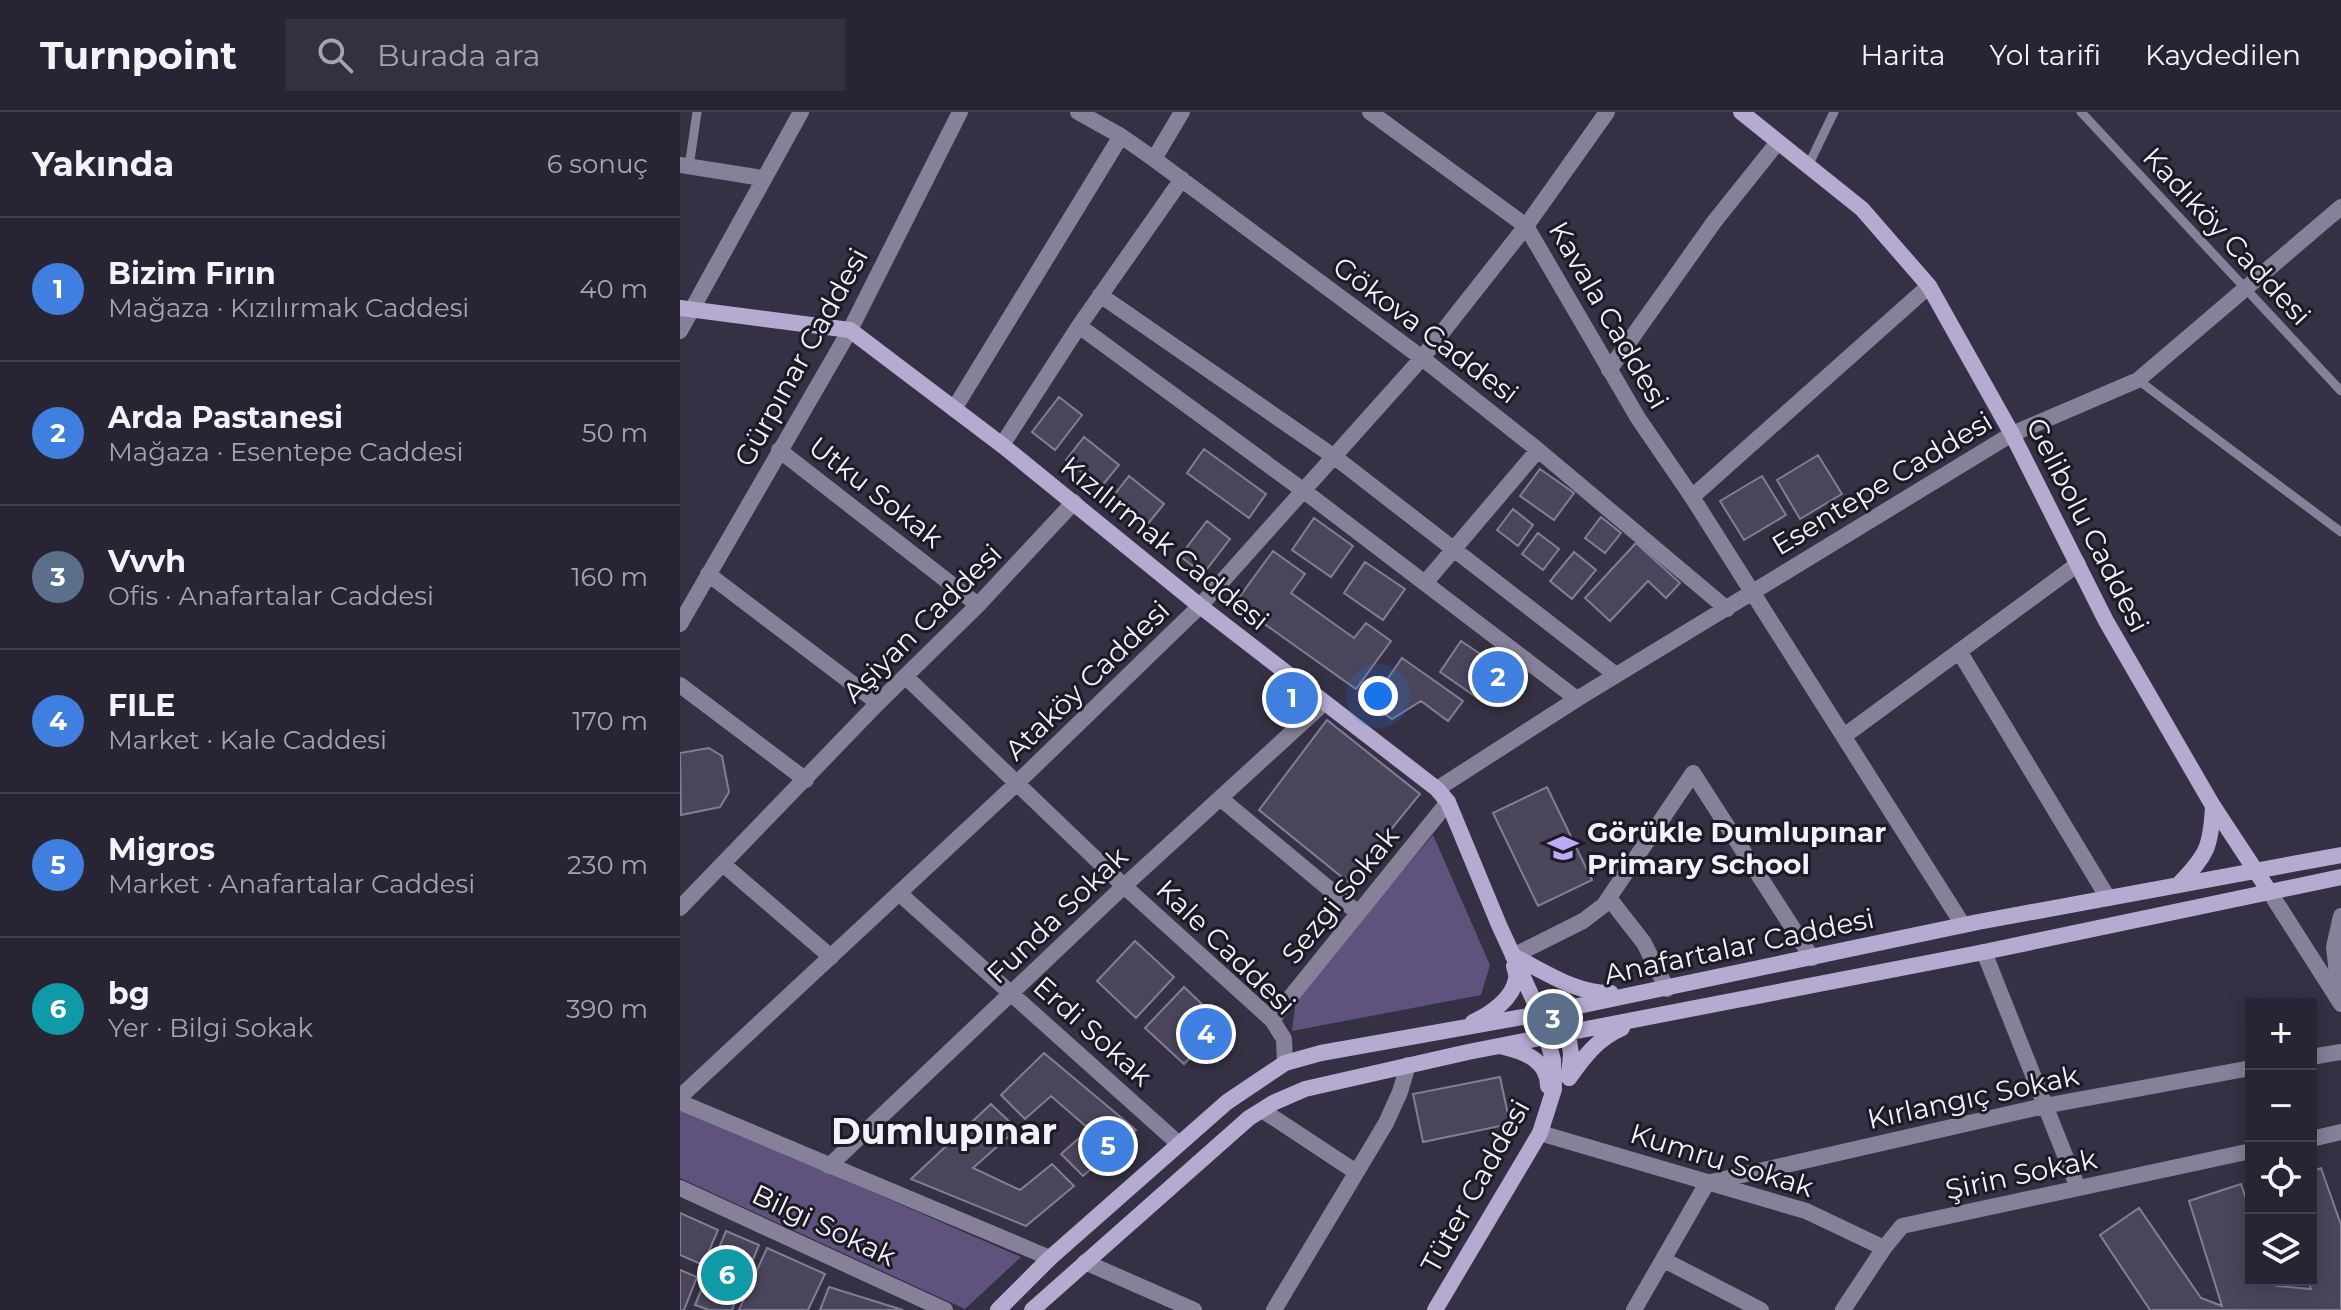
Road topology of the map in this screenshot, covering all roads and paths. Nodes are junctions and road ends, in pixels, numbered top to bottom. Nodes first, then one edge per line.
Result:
1 (697, 112) edge
2 (801, 112) edge
3 (960, 112) edge
4 (1078, 112) edge
5 (1182, 112) edge
6 (1370, 112) edge
7 (1607, 112) edge
8 (1741, 112) edge
9 (1834, 112) edge
10 (2081, 112) edge
11 (1121, 136) junction
12 (1778, 142) junction
13 (1154, 159) junction
14 (684, 166) edge
15 (1808, 166) junction
16 (762, 178) junction
17 (1182, 179) junction
18 (2341, 207) edge
19 (1526, 226) junction
20 (1929, 286) junction
21 (2246, 288) junction
22 (1100, 295) junction
23 (686, 309) edge
24 (1079, 326) junction
25 (850, 330) junction
26 (680, 331) edge
27 (1422, 358) junction
28 (1609, 370) junction
29 (2138, 380) junction
30 (2341, 391) edge
31 (954, 409) junction
32 (2012, 434) junction
33 (1002, 445) junction
34 (779, 450) junction
35 (1538, 450) junction
36 (1336, 458) junction
37 (1304, 491) junction
38 (1692, 497) junction
39 (1074, 502) junction
40 (2341, 532) edge
41 (1454, 549) junction
42 (2078, 564) junction
43 (708, 574) junction
44 (1425, 583) junction
45 (1753, 593) junction
46 (978, 605) junction
47 (1200, 606) junction
48 (1727, 609) junction
49 (680, 624) edge
50 (1959, 651) junction
51 (1616, 675) junction
52 (906, 677) junction
53 (680, 685) edge
54 (1577, 699) junction
55 (878, 703) junction
56 (1324, 703) junction
57 (1844, 736) junction
58 (806, 780) junction
59 (1016, 784) junction
60 (1437, 789) junction
61 (1220, 798) junction
62 (1448, 802) junction
63 (2213, 806) junction
64 (2341, 855) edge
65 (724, 865) junction
66 (2255, 870) junction
67 (2341, 877) edge
68 (2179, 884) junction
69 (1124, 886) junction
70 (2269, 891) junction
71 (900, 894) junction
72 (1609, 898) junction
73 (2108, 898) junction
74 (680, 908) edge
75 (1358, 913) junction
76 (2341, 916) edge
77 (1963, 925) junction
78 (1984, 952) junction
79 (1513, 956) junction
80 (831, 957) junction
81 (1812, 958) junction
82 (1667, 989) junction
83 (1013, 994) junction
84 (2341, 1003) edge
85 (1540, 1014) junction
86 (1649, 1018) junction
87 (1272, 1020) junction
88 (1453, 1031) junction
89 (1568, 1033) junction
90 (1549, 1037) junction
91 (1498, 1046) junction
92 (2341, 1052) edge
93 (2317, 1056) edge
94 (1285, 1063) junction
95 (1408, 1065) junction
96 (2245, 1069) edge
97 (1569, 1078) junction
98 (680, 1099) edge
99 (2044, 1106) junction
100 (1262, 1110) junction
101 (1547, 1116) junction
102 (2341, 1132) edge
103 (1540, 1133) junction
104 (2317, 1138) edge
105 (1179, 1144) junction
106 (2245, 1152) edge
107 (829, 1166) junction
108 (1356, 1172) junction
109 (1707, 1183) junction
110 (680, 1188) edge
111 (2078, 1188) junction
112 (1884, 1248) junction
113 (1050, 1258) junction
114 (1664, 1260) junction
115 (1085, 1262) junction
116 (945, 1310) edge
117 (998, 1310) edge
118 (1032, 1310) edge
119 (1194, 1310) edge
120 (1274, 1310) edge
121 (1435, 1310) edge
122 (1634, 1310) edge
123 (1761, 1310) edge
124 (1843, 1310) edge

1 - 14 lane
2 - 16 street
3 - 25 street, Gürpınar Caddesi
4 - 11 street, Gökova Caddesi
5 - 13 street
6 - 19 street, Kavala Caddesi
7 - 19 street, Ataköy Caddesi
8 - 12 street, Gelibolu Caddesi
9 - 15 lane
10 - 21 lane, Kadıköy Caddesi
11 - 13 street, Gökova Caddesi
11 - 31 street
12 - 15 street, Gelibolu Caddesi
12 - 28 street
13 - 17 street, Gökova Caddesi
14 - 16 street
15 - 20 street, Gelibolu Caddesi
16 - 23 street
17 - 22 street
17 - 27 street, Gökova Caddesi
18 - 21 street, Esentepe Caddesi
19 - 27 street, Ataköy Caddesi
19 - 28 street, Kavala Caddesi
20 - 32 street, Gelibolu Caddesi
20 - 38 street
21 - 29 street, Esentepe Caddesi
21 - 30 lane, Kadıköy Caddesi
22 - 24 street
22 - 36 street
23 - 25 street
23 - 26 street
24 - 33 street
24 - 37 street
25 - 31 street, Kızılırmak Caddesi
25 - 34 street, Gürpınar Caddesi
27 - 35 street, Gökova Caddesi
27 - 36 street, Ataköy Caddesi
28 - 38 street, Kavala Caddesi
29 - 32 street, Esentepe Caddesi
29 - 40 lane
31 - 33 street, Kızılırmak Caddesi
32 - 42 street, Gelibolu Caddesi
32 - 45 street, Esentepe Caddesi
33 - 39 street, Kızılırmak Caddesi
34 - 43 street, Gürpınar Caddesi
34 - 46 street, Utku Sokak
35 - 41 street
35 - 48 street, Gökova Caddesi
36 - 37 street, Ataköy Caddesi
36 - 41 street
37 - 44 street
37 - 47 street, Ataköy Caddesi
38 - 45 street, Kavala Caddesi
39 - 46 street, Aşiyan Caddesi
39 - 47 street, Kızılırmak Caddesi
41 - 44 street
41 - 51 street
42 - 50 street
42 - 63 street, Gelibolu Caddesi
43 - 49 street, Gürpınar Caddesi
43 - 55 street
44 - 54 street
45 - 48 street, Esentepe Caddesi
45 - 57 street, Kavala Caddesi
46 - 52 street, Aşiyan Caddesi
47 - 56 street, Kızılırmak Caddesi
47 - 59 street, Ataköy Caddesi
48 - 51 street, Esentepe Caddesi
50 - 57 street
50 - 73 street
51 - 54 street, Esentepe Caddesi
52 - 55 street, Aşiyan Caddesi
52 - 59 street, Kale Caddesi
53 - 58 street
54 - 60 street, Esentepe Caddesi
55 - 58 street, Aşiyan Caddesi
56 - 60 street, Kızılırmak Caddesi
56 - 61 street, Funda Sokak
57 - 77 street, Kavala Caddesi
58 - 65 street, Aşiyan Caddesi
59 - 69 street, Kale Caddesi
59 - 71 street, Ataköy Caddesi
60 - 62 street, Kızılırmak Caddesi
61 - 69 street, Funda Sokak
61 - 75 street
62 - 75 street, Sezgi Sokak
62 - 79 street, Kızılırmak Caddesi
63 - 66 street, Gelibolu Caddesi
63 - 68 street
64 - 66 street, Anafartalar Caddesi
65 - 74 street, Aşiyan Caddesi
65 - 80 street
66 - 68 street, Anafartalar Caddesi
66 - 70 street, Gelibolu Caddesi
67 - 70 street, Anafartalar Caddesi
68 - 73 street, Anafartalar Caddesi
69 - 83 street, Funda Sokak
69 - 87 street, Kale Caddesi
70 - 78 street, Anafartalar Caddesi
70 - 84 street, Gelibolu Caddesi
71 - 80 street, Ataköy Caddesi
71 - 83 street, Erdi Sokak
72 - 79 street
72 - 81 street
72 - 82 street
73 - 77 street, Anafartalar Caddesi
75 - 87 street, Sezgi Sokak
76 - 84 street
77 - 81 street, Anafartalar Caddesi
78 - 86 street, Anafartalar Caddesi
78 - 99 street
79 - 82 street
79 - 85 street, Kızılırmak Caddesi
79 - 88 street
80 - 98 street, Ataköy Caddesi
81 - 82 street, Anafartalar Caddesi
82 - 85 street, Anafartalar Caddesi
83 - 105 street, Erdi Sokak
83 - 107 street, Funda Sokak
85 - 88 street, Anafartalar Caddesi
85 - 90 street, Tüter Caddesi
86 - 89 street, Anafartalar Caddesi
86 - 97 street
87 - 94 street, Kale Caddesi
88 - 94 street, Anafartalar Caddesi
89 - 90 street, Anafartalar Caddesi
89 - 97 street
90 - 91 street, Anafartalar Caddesi
90 - 101 street, Tüter Caddesi
91 - 95 street, Anafartalar Caddesi
91 - 101 street
92 - 93 street
94 - 105 street, Anafartalar Caddesi
95 - 100 street, Anafartalar Caddesi
95 - 108 street
96 - 99 street, Kırlangıç Sokak
97 - 101 street
98 - 107 street
99 - 109 street, Kırlangıç Sokak
99 - 111 street
100 - 108 street
100 - 115 street, Anafartalar Caddesi
101 - 103 street, Tüter Caddesi
102 - 104 street
103 - 109 street, Kumru Sokak
103 - 121 street, Tüter Caddesi
105 - 113 street, Anafartalar Caddesi
106 - 111 street, Şirin Sokak
107 - 113 street
108 - 120 street
109 - 112 street, Kumru Sokak
109 - 114 street
110 - 116 street, Bilgi Sokak
111 - 112 street, Şirin Sokak
112 - 124 street, Şirin Sokak
113 - 117 street, Anafartalar Caddesi
114 - 122 street
114 - 123 street
115 - 118 street, Anafartalar Caddesi
115 - 119 street

